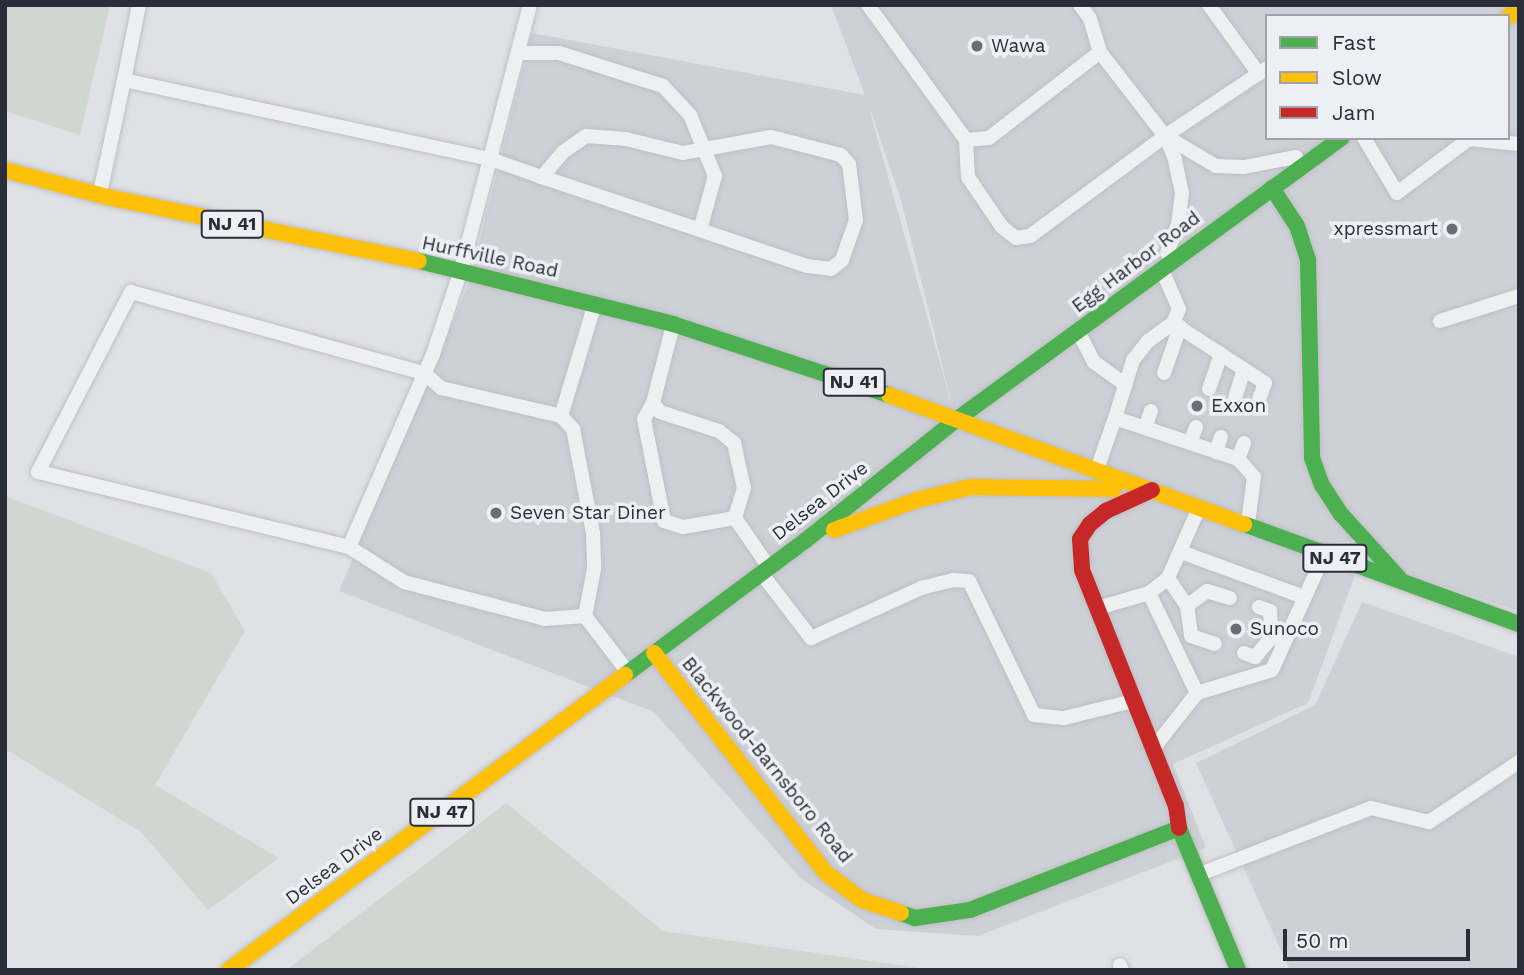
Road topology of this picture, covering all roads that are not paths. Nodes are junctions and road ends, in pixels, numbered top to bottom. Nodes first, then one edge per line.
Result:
1 (139, 5) edge
2 (530, 5) edge
3 (868, 5) edge
4 (1080, 5) edge
5 (1209, 5) edge
6 (1100, 51) junction
7 (518, 52) junction
8 (1257, 75) edge
9 (124, 80) junction
10 (1165, 136) junction
11 (966, 140) junction
12 (1339, 140) edge
13 (1365, 140) edge
14 (1468, 140) edge
15 (1479, 140) edge
16 (1519, 144) edge
17 (706, 148) junction
18 (1321, 152) junction
19 (490, 159) junction
20 (5, 170) edge
21 (542, 177) junction
22 (1272, 188) junction
23 (99, 195) junction
24 (700, 230) junction
25 (1161, 269) junction
26 (461, 270) junction
27 (1519, 296) edge
28 (596, 302) junction
29 (1440, 321) dead end
30 (673, 324) junction
31 (1177, 325) junction
32 (1078, 331) junction
33 (1221, 354) junction
34 (1244, 369) junction
35 (424, 373) junction
36 (1164, 373) dead end
37 (1126, 385) junction
38 (1209, 389) dead end
39 (1235, 398) dead end
40 (1258, 402) dead end
41 (653, 403) junction
42 (1151, 411) dead end
43 (561, 416) junction
44 (1115, 418) junction
45 (956, 420) junction
46 (1196, 427) dead end
47 (1145, 428) junction
48 (1221, 437) dead end
49 (1190, 443) junction
50 (1244, 443) dead end
51 (1216, 452) junction
52 (1238, 460) junction
53 (1097, 470) junction
54 (1152, 490) junction
55 (1199, 508) junction
56 (735, 518) junction
57 (1248, 525) junction
58 (806, 540) junction
59 (349, 547) junction
60 (1181, 552) junction
61 (1324, 554) junction
62 (765, 570) junction
63 (1168, 578) junction
64 (1403, 583) junction
65 (1149, 593) junction
66 (1304, 597) junction
67 (1230, 598) dead end
68 (1187, 606) junction
69 (1259, 607) dead end
70 (1097, 608) junction
71 (585, 616) junction
72 (1519, 624) edge
73 (1277, 639) junction
74 (1214, 644) dead end
75 (654, 653) junction
76 (1244, 653) dead end
77 (628, 672) junction
78 (1197, 694) junction
79 (1134, 701) junction
80 (1153, 748) junction
81 (1519, 762) edge
82 (1179, 828) junction
83 (1198, 874) junction
84 (229, 970) edge
85 (1238, 970) edge

1 - 9 lane
2 - 7 lane
3 - 11 lane
4 - 6 lane
5 - 8 lane
6 - 10 lane
6 - 11 lane
7 - 17 lane
7 - 19 lane
8 - 10 lane
9 - 19 lane
9 - 23 lane
10 - 11 lane
10 - 18 lane
10 - 25 lane
12 - 18 main road, Egg Harbor Road
13 - 14 lane
15 - 16 lane
17 - 21 lane
17 - 24 lane
17 - 24 lane
18 - 22 main road, Egg Harbor Road
19 - 21 lane
19 - 26 lane
20 - 23 main road, Hurffville Road / NJ 41
21 - 24 lane
22 - 25 main road, Egg Harbor Road
22 - 64 main road
23 - 26 main road, Hurffville Road / NJ 41
25 - 31 lane
25 - 32 main road, Egg Harbor Road
26 - 28 main road, Hurffville Road / NJ 41
26 - 35 lane
27 - 29 lane
28 - 30 main road, Hurffville Road / NJ 41
28 - 43 lane
30 - 41 lane
30 - 45 main road, Hurffville Road / NJ 41
31 - 33 lane
31 - 36 lane
31 - 37 lane
32 - 37 lane
32 - 45 main road, Egg Harbor Road
33 - 34 lane
33 - 38 lane
34 - 39 lane
34 - 40 lane
35 - 43 lane
35 - 59 lane
35 - 59 lane
37 - 44 lane
41 - 56 lane
41 - 56 lane
42 - 47 lane
43 - 71 lane
44 - 47 lane
44 - 53 lane
45 - 53 main road, NJ 47
45 - 58 main road, Delsea Drive / NJ 47
46 - 49 lane
47 - 49 lane
48 - 51 lane
49 - 51 lane
50 - 52 lane
51 - 52 lane
52 - 57 lane
53 - 54 main road, NJ 47
54 - 55 main road, NJ 47
54 - 58 main road, NJ 47
54 - 70 main road
55 - 57 main road, NJ 47
55 - 60 lane
56 - 62 lane
57 - 61 main road, NJ 47
58 - 62 main road, Delsea Drive / NJ 47
59 - 71 lane
60 - 63 lane
60 - 66 lane
61 - 64 main road, NJ 47
61 - 66 lane
62 - 75 main road, Delsea Drive / NJ 47
62 - 79 lane
63 - 65 lane
63 - 68 lane
64 - 72 main road, NJ 47
65 - 70 lane
65 - 78 lane
66 - 73 lane
67 - 68 lane
68 - 74 lane
69 - 73 lane
70 - 79 main road
71 - 77 lane
73 - 76 lane
73 - 78 lane
75 - 77 main road, Delsea Drive / NJ 47
75 - 82 main road, Blackwood-Barnsboro Road
77 - 84 main road, Delsea Drive / NJ 47
78 - 80 lane
79 - 80 main road
80 - 82 main road
81 - 83 lane
82 - 83 main road
83 - 85 main road

